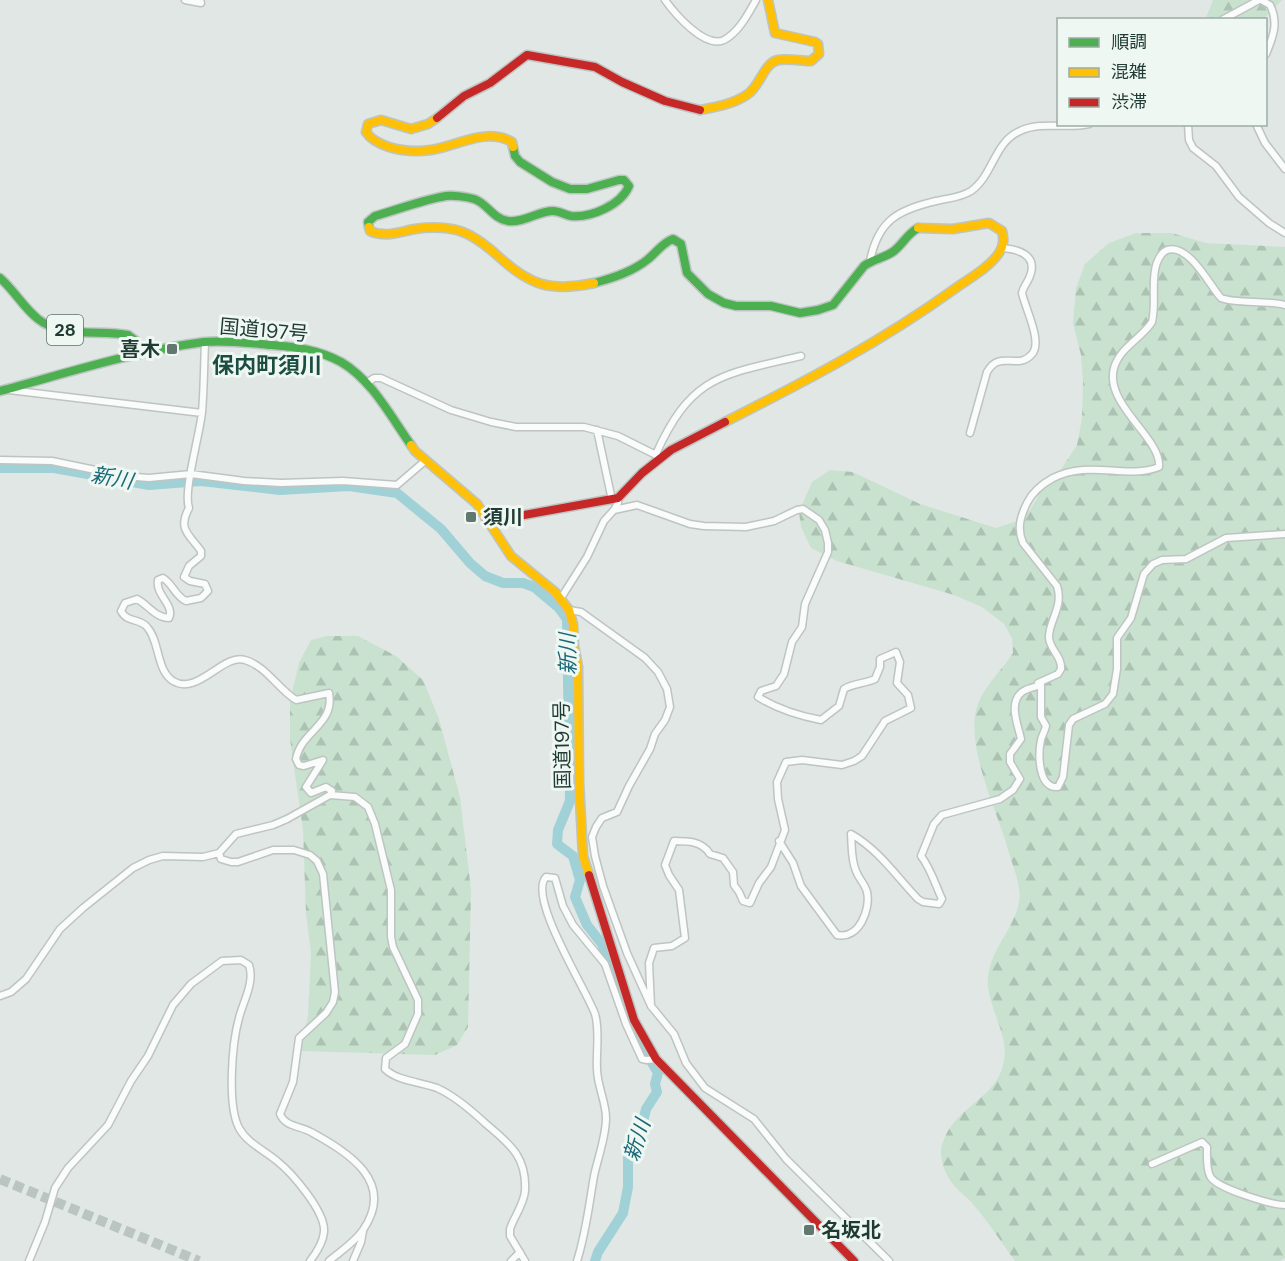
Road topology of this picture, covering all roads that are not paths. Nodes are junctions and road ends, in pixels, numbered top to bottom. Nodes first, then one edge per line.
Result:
1 (185, 0) edge
2 (200, 0) edge
3 (665, 0) edge
4 (756, 0) edge
5 (768, 0) edge
6 (1260, 0) edge
7 (1226, 18) edge
8 (1267, 52) edge
9 (1057, 126) edge
10 (1188, 126) edge
11 (1257, 126) edge
12 (1285, 170) edge
13 (1285, 233) edge
14 (1002, 248) junction
15 (870, 261) junction
16 (0, 278) edge
17 (1285, 304) edge
18 (205, 342) junction
19 (141, 354) junction
20 (801, 356) dead end
21 (367, 383) junction
22 (2, 390) edge
23 (202, 413) junction
24 (597, 430) junction
25 (970, 433) dead end
26 (658, 456) junction
27 (0, 460) edge
28 (425, 461) junction
29 (191, 474) junction
30 (615, 499) junction
31 (614, 510) junction
32 (486, 520) junction
33 (1285, 534) edge
34 (561, 598) junction
35 (569, 610) junction
36 (1041, 685) junction
37 (330, 795) junction
38 (779, 841) junction
39 (219, 853) junction
40 (615, 960) junction
41 (605, 964) junction
42 (0, 996) edge
43 (651, 1006) junction
44 (656, 1059) junction
45 (1152, 1164) dead end
46 (1285, 1205) edge
47 (363, 1230) junction
48 (520, 1252) junction
49 (29, 1261) edge
50 (310, 1261) edge
51 (329, 1261) edge
52 (354, 1261) edge
53 (511, 1261) edge
54 (525, 1261) edge
55 (577, 1261) edge
56 (854, 1261) edge
57 (889, 1261) edge

1 - 2 street
3 - 4 street
5 - 15 main road
6 - 7 street
6 - 8 street
9 - 15 street
10 - 13 street
11 - 12 street
14 - 15 main road
14 - 25 street
14 - 26 main road
16 - 19 main road, 28
17 - 36 street
18 - 19 main road, 国道197号
18 - 21 main road, 国道197号
18 - 23 street
19 - 22 main road, 国道197号
20 - 26 street
21 - 24 street
21 - 28 main road, 国道197号
22 - 23 street
23 - 29 street
24 - 26 street
24 - 30 street
26 - 30 main road
27 - 29 street
28 - 29 street
28 - 32 main road, 国道197号
29 - 37 street
30 - 31 street
30 - 32 main road
31 - 34 street
31 - 38 street
32 - 34 main road, 国道197号
33 - 36 street
34 - 35 main road, 国道197号
35 - 40 main road, 国道197号
35 - 43 street
36 - 38 street
37 - 39 street
37 - 48 street
38 - 43 street
39 - 42 street
39 - 47 street
40 - 41 street
40 - 44 main road, 国道197号
41 - 44 street
41 - 55 street
43 - 57 street
44 - 56 main road, 国道197号
45 - 46 street
47 - 51 street
47 - 52 street
48 - 53 street
48 - 54 street
49 - 50 street

